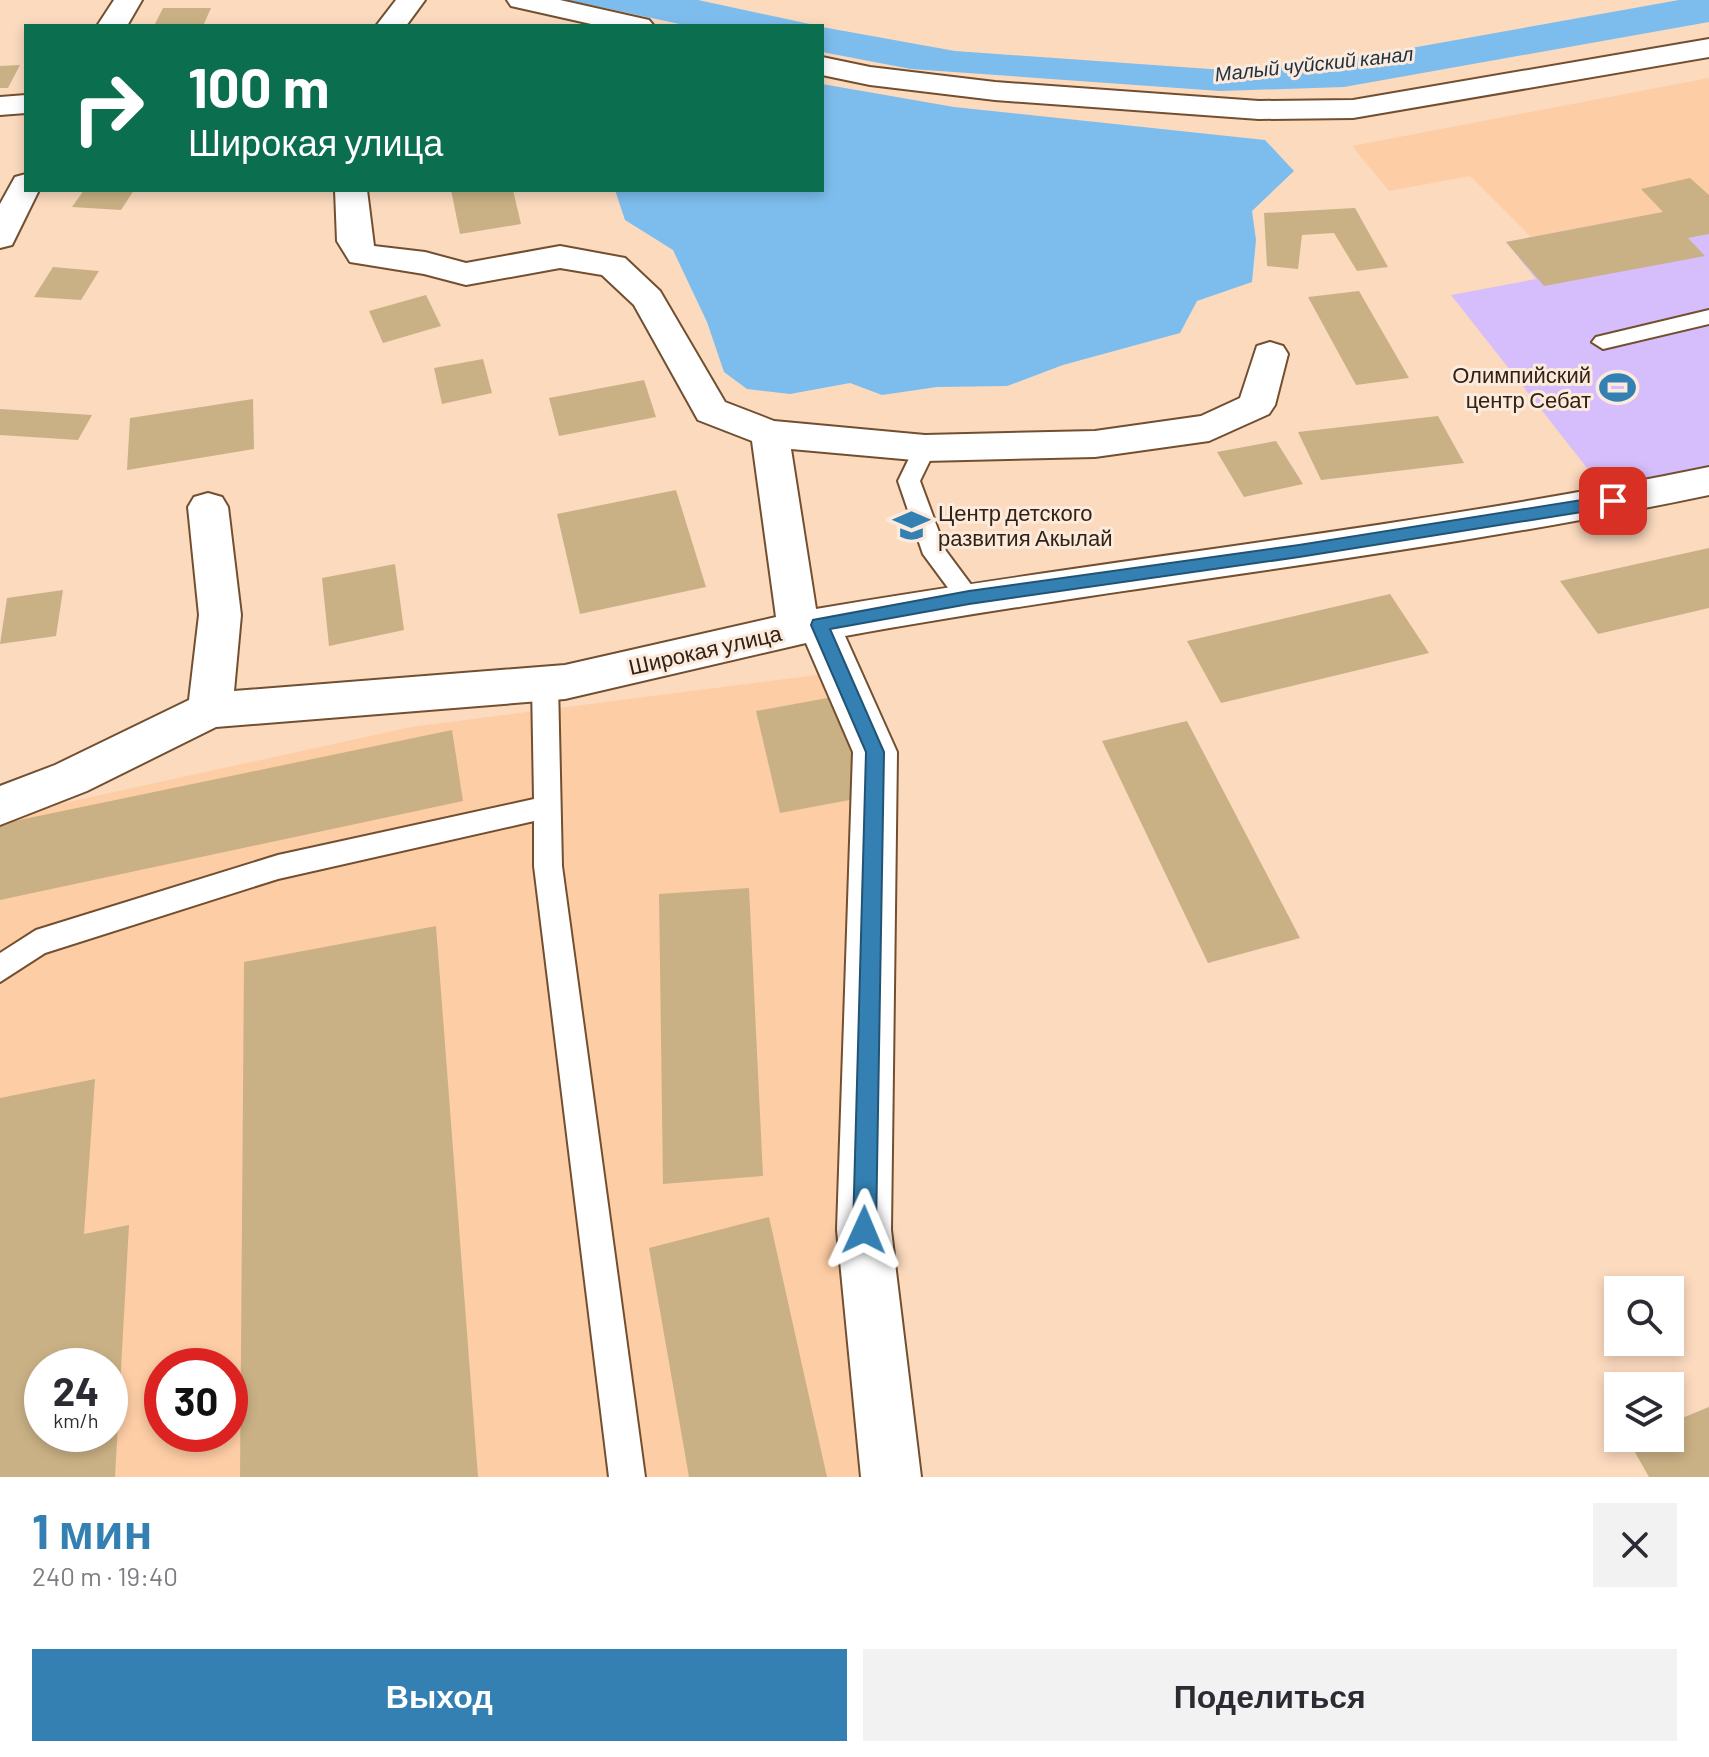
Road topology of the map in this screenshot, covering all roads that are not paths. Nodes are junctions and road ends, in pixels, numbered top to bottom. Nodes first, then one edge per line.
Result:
1 (128, 0) edge
2 (411, 0) edge
3 (521, 0) edge
4 (113, 24) edge
5 (393, 24) edge
6 (630, 24) edge
7 (1709, 48) edge
8 (824, 66) edge
9 (24, 104) edge
10 (0, 106) edge
11 (24, 188) edge
12 (351, 192) edge
13 (0, 238) edge
14 (1709, 317) edge
15 (1603, 342) dead end
16 (1270, 354) dead end
17 (770, 434) junction
18 (925, 448) junction
19 (1709, 481) edge
20 (208, 507) dead end
21 (969, 598) junction
22 (809, 626) junction
23 (545, 683) junction
24 (210, 710) junction
25 (0, 806) edge
26 (547, 807) junction
27 (0, 969) edge
28 (627, 1477) edge
29 (891, 1477) edge

1 - 4 street
2 - 5 street
3 - 6 street
7 - 8 street
9 - 10 street
11 - 13 street
12 - 17 street
14 - 15 lane
16 - 18 street
17 - 18 street
17 - 22 street
18 - 21 lane
19 - 21 street, Широкая улица
20 - 24 street
21 - 22 street, Широкая улица
22 - 23 street, Широкая улица
22 - 29 street
23 - 24 street, Широкая улица
23 - 26 lane
24 - 25 street, Широкая улица
26 - 27 lane
26 - 28 lane

